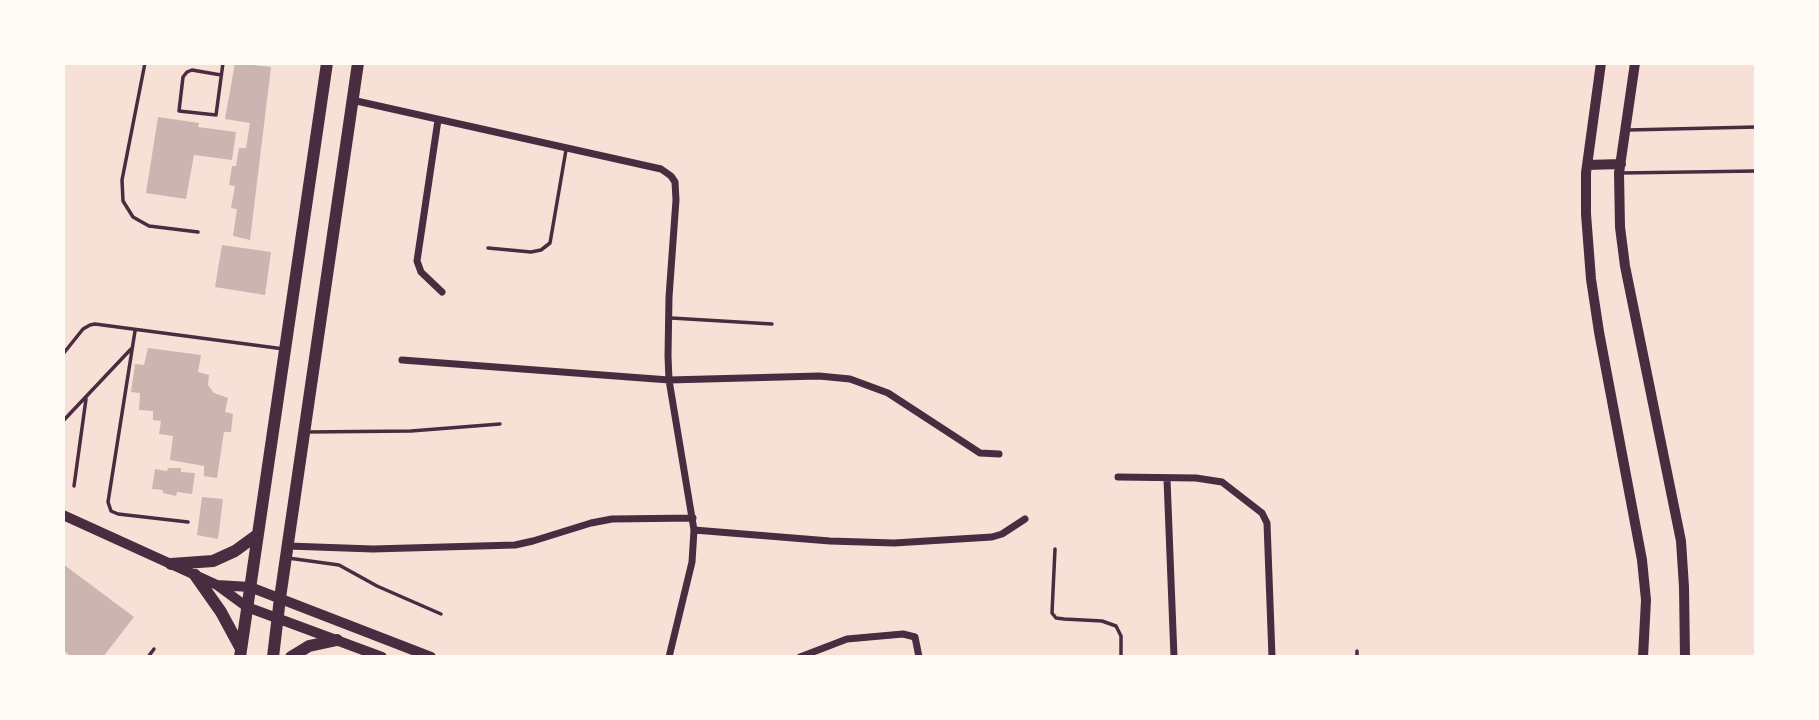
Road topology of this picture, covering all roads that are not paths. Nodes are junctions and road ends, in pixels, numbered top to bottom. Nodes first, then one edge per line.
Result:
1 (145, 63) edge
2 (223, 63) edge
3 (327, 63) edge
4 (358, 63) edge
5 (1601, 63) edge
6 (1635, 63) edge
7 (221, 75) junction
8 (352, 100) junction
9 (438, 120) junction
10 (1756, 127) edge
11 (1626, 130) junction
12 (567, 148) junction
13 (1587, 165) junction
14 (1620, 168) junction
15 (1756, 171) edge
16 (198, 232) dead end
17 (488, 248) dead end
18 (442, 292) dead end
19 (668, 318) junction
20 (772, 324) dead end
21 (135, 331) junction
22 (133, 347) junction
23 (285, 350) junction
24 (63, 354) edge
25 (402, 360) dead end
26 (669, 380) junction
27 (86, 397) junction
28 (63, 421) edge
29 (500, 424) dead end
30 (304, 432) junction
31 (999, 454) dead end
32 (1118, 477) dead end
33 (1167, 479) junction
34 (74, 486) dead end
35 (63, 515) edge
36 (694, 518) junction
37 (1025, 519) dead end
38 (188, 522) dead end
39 (694, 530) junction
40 (257, 535) junction
41 (1055, 549) dead end
42 (287, 552) junction
43 (172, 564) junction
44 (195, 575) junction
45 (217, 585) junction
46 (250, 587) junction
47 (279, 598) junction
48 (247, 607) junction
49 (441, 614) dead end
50 (277, 618) junction
51 (337, 640) junction
52 (154, 649) dead end
53 (1357, 651) dead end
54 (240, 653) edge
55 (1687, 654) edge
56 (1643, 655) edge
57 (148, 657) edge
58 (272, 657) edge
59 (291, 657) edge
60 (382, 657) edge
61 (431, 657) edge
62 (669, 657) edge
63 (800, 657) edge
64 (919, 657) edge
65 (1121, 657) edge
66 (1174, 657) edge
67 (1272, 657) edge
68 (1357, 657) edge

1 - 16 lane
2 - 7 lane
3 - 23 main road
4 - 8 main road
5 - 13 main road
6 - 11 main road
7 - 7 lane
8 - 9 street
8 - 30 main road
9 - 12 street
9 - 18 street
10 - 11 lane
11 - 14 main road
12 - 17 lane
12 - 19 street
13 - 14 main road
13 - 56 main road
14 - 15 lane
14 - 55 main road
19 - 20 lane
19 - 26 street
21 - 22 lane
21 - 23 lane
21 - 24 lane
22 - 27 lane
22 - 38 lane
23 - 40 main road
25 - 26 street
26 - 31 street
26 - 36 street
27 - 28 lane
27 - 34 lane
29 - 30 lane
30 - 42 main road
32 - 33 street
33 - 66 street
33 - 67 street
35 - 43 main road
36 - 39 street
36 - 42 street
37 - 39 street
39 - 62 street
40 - 43 main road
40 - 46 main road
41 - 65 lane
42 - 47 main road
42 - 49 lane
43 - 44 main road
44 - 45 main road
44 - 54 main road
45 - 46 main road
45 - 48 main road
46 - 47 main road
46 - 48 main road
47 - 50 main road
47 - 61 main road
48 - 50 main road
48 - 54 main road
50 - 51 main road
50 - 58 main road
51 - 59 main road
51 - 60 main road
52 - 57 lane
53 - 68 lane
63 - 64 street

